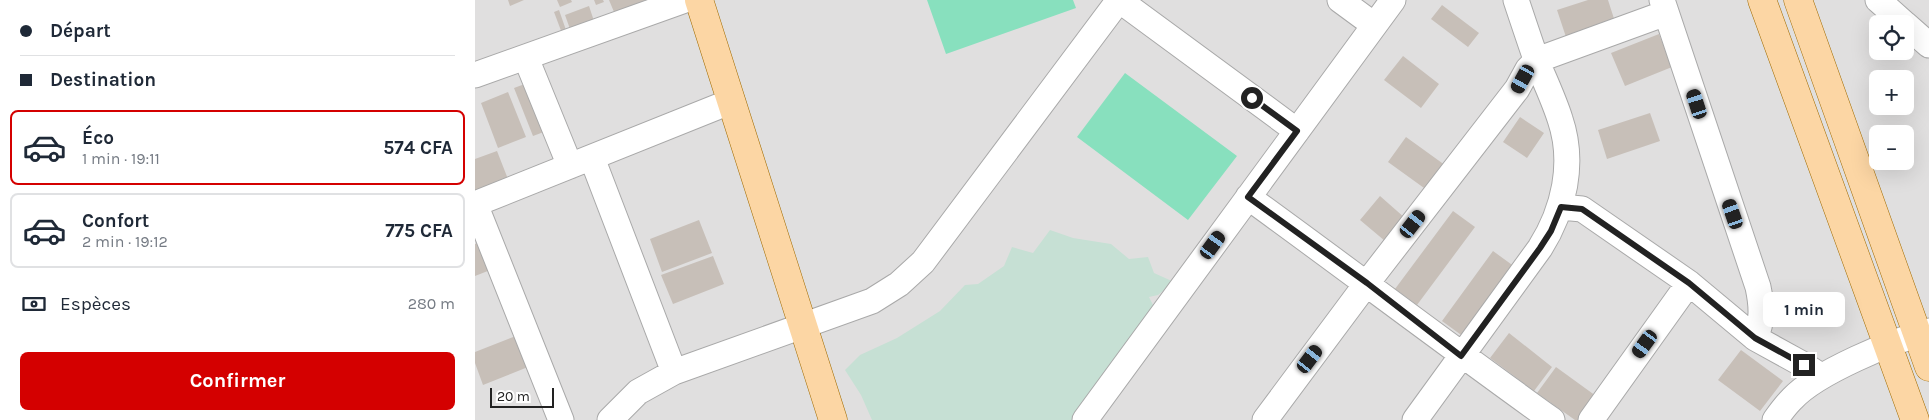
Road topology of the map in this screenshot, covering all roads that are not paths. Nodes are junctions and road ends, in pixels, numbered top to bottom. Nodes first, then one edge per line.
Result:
1 (685, 0) edge
2 (699, 0) edge
3 (1119, 0) edge
4 (1340, 0) edge
5 (1393, 0) edge
6 (1516, 0) edge
7 (1762, 0) edge
8 (1798, 0) edge
9 (1878, 0) edge
10 (1664, 7) edge
11 (1895, 15) edge
12 (1374, 26) junction
13 (1914, 32) edge
14 (1929, 45) edge
15 (526, 58) junction
16 (1537, 60) junction
17 (475, 75) edge
18 (732, 101) junction
19 (1297, 131) junction
20 (581, 162) junction
21 (1248, 197) junction
22 (475, 204) edge
23 (1561, 207) junction
24 (1367, 283) junction
25 (1689, 283) junction
26 (803, 325) junction
27 (1923, 333) edge
28 (1755, 338) junction
29 (1889, 346) junction
30 (1461, 356) junction
31 (1929, 366) edge
32 (674, 372) junction
33 (1821, 376) junction
34 (561, 420) edge
35 (610, 420) edge
36 (833, 420) edge
37 (1085, 420) edge
38 (1265, 420) edge
39 (1415, 420) edge
40 (1552, 420) edge
41 (1591, 420) edge
42 (1775, 420) edge
43 (1915, 420) edge

1 - 15 street
2 - 18 main road
3 - 19 street
3 - 26 street
4 - 12 street
5 - 12 street
6 - 16 street
7 - 29 main road
8 - 27 main road
9 - 11 street
10 - 16 street
10 - 28 street
12 - 19 street
13 - 14 street
15 - 17 street
15 - 20 street
16 - 23 street
16 - 24 street
18 - 20 street
18 - 26 main road
19 - 21 street
20 - 22 street
20 - 32 street
21 - 24 street
21 - 37 street
22 - 34 street
23 - 25 street
23 - 30 street
24 - 30 street
24 - 38 street
25 - 28 street
25 - 41 street
26 - 32 street
26 - 36 main road
27 - 29 street
27 - 31 main road
28 - 33 street
29 - 33 street
29 - 43 main road
30 - 39 street
30 - 40 street
32 - 35 street
33 - 42 street

